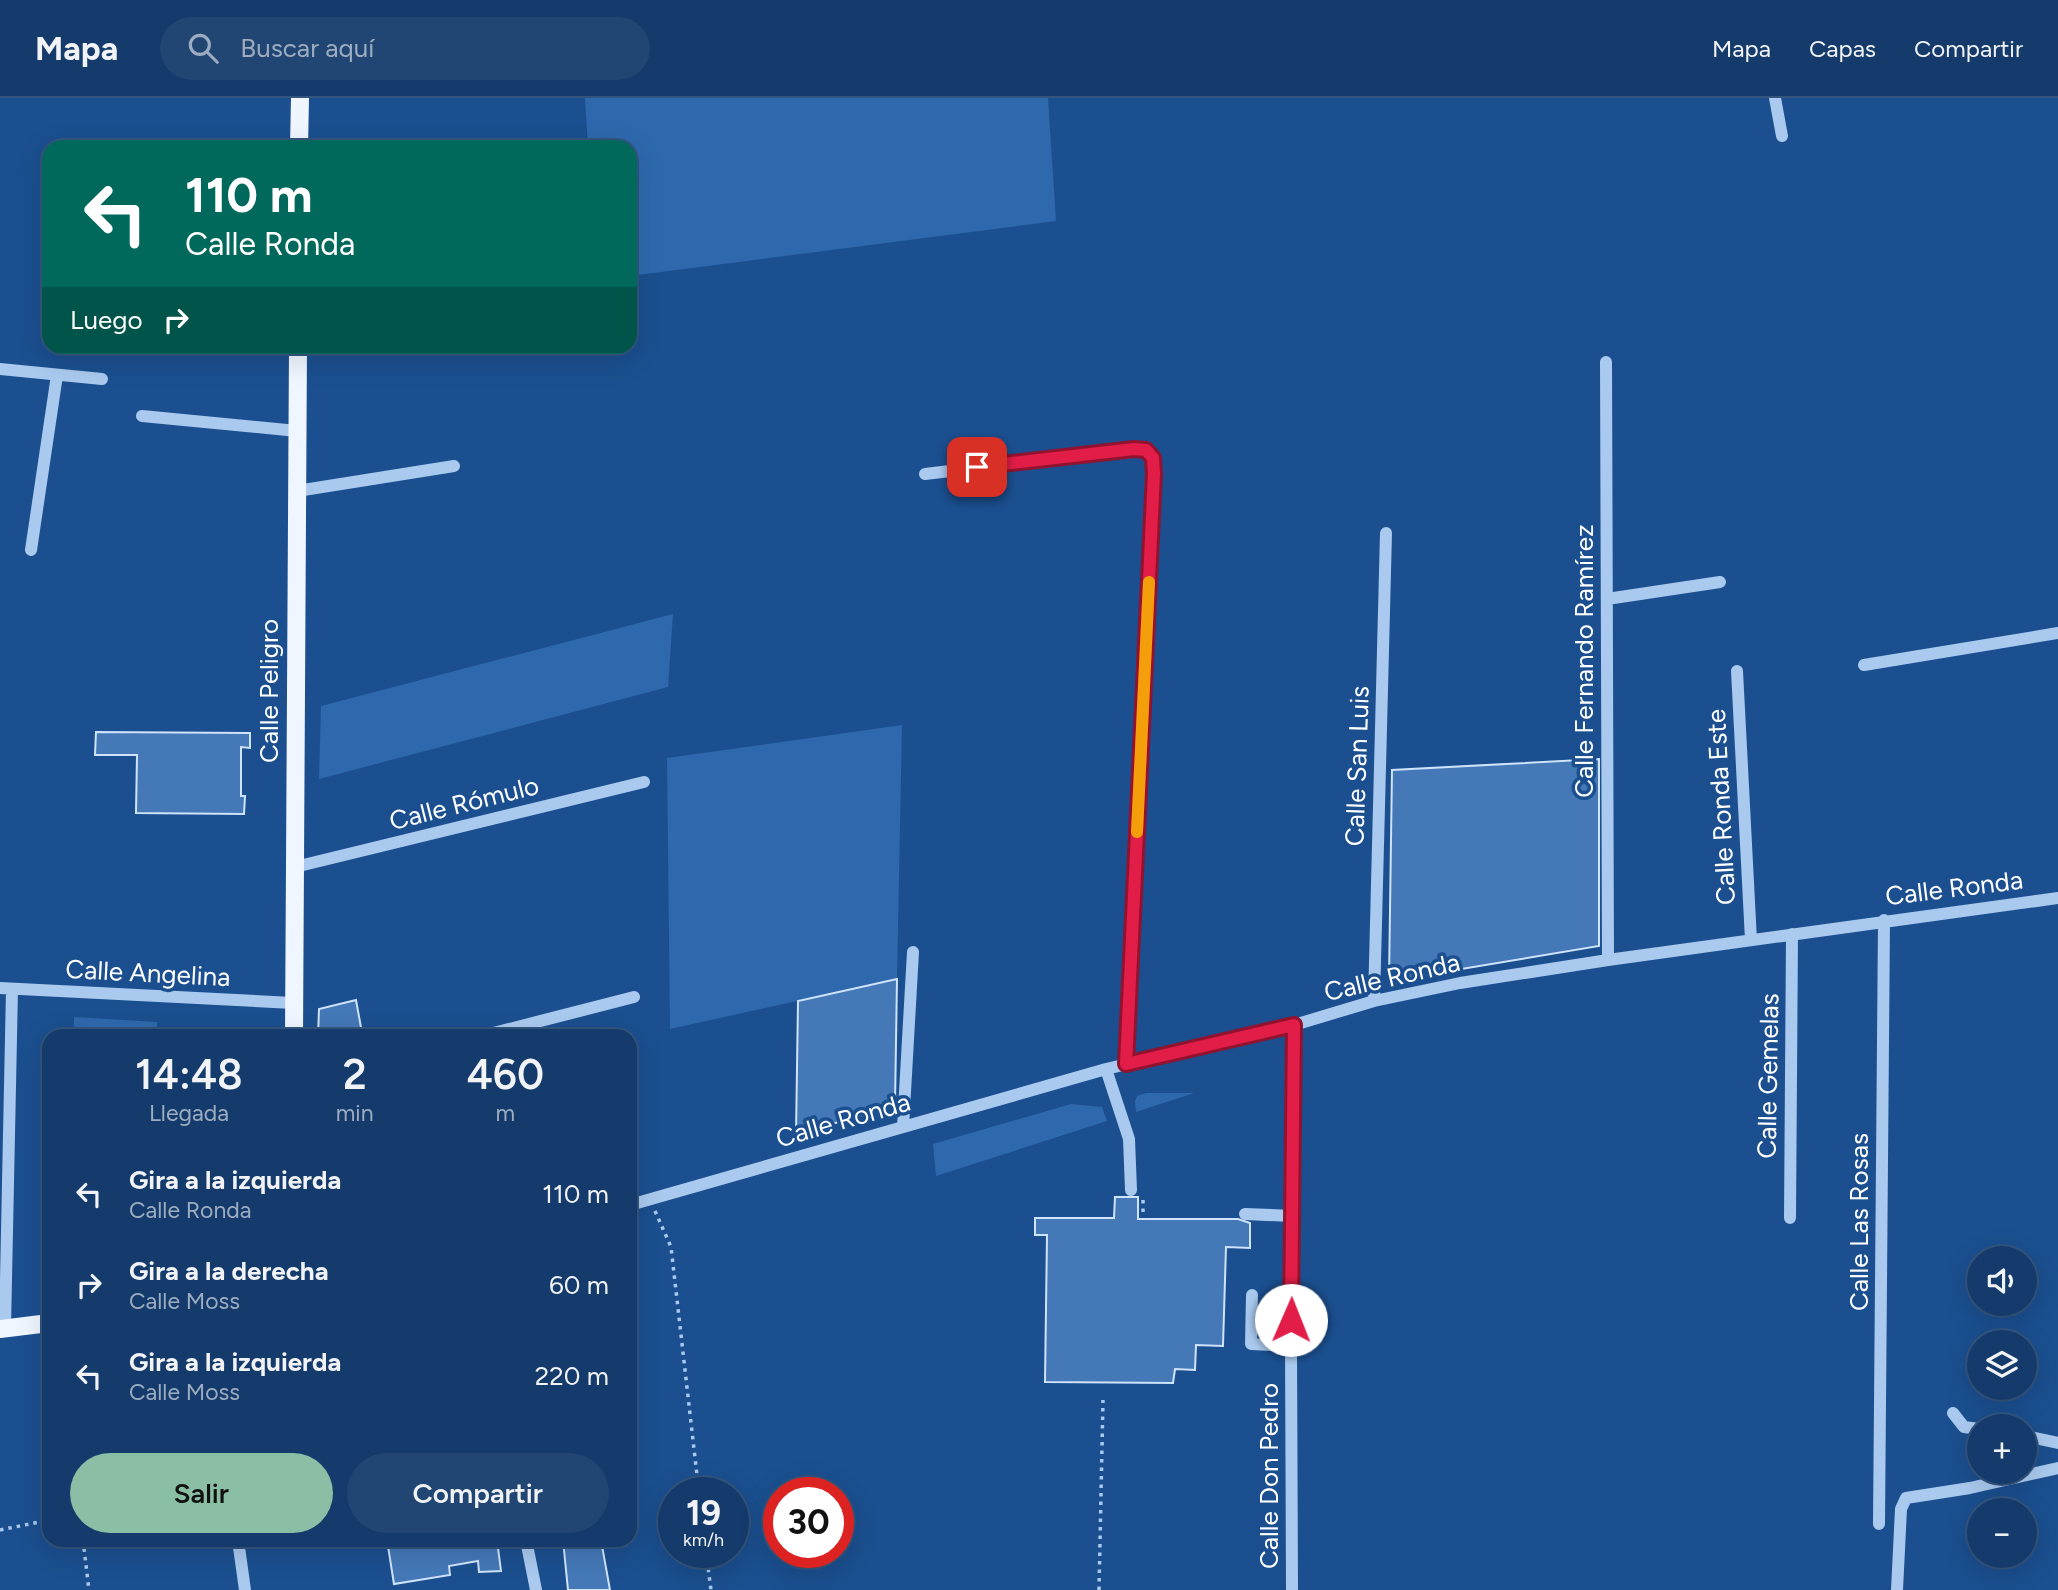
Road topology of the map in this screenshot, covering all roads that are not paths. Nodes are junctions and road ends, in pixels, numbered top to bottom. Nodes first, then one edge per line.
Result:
1 (300, 98) edge
2 (1775, 98) edge
3 (1782, 136) dead end
4 (299, 140) edge
5 (298, 354) edge
6 (1605, 362) dead end
7 (0, 369) edge
8 (57, 375) junction
9 (102, 379) dead end
10 (142, 416) dead end
11 (298, 431) junction
12 (454, 466) dead end
13 (925, 474) dead end
14 (297, 491) junction
15 (1386, 533) dead end
16 (31, 550) dead end
17 (1720, 582) dead end
18 (1606, 599) junction
19 (2058, 633) edge
20 (1864, 665) dead end
21 (1737, 671) dead end
22 (645, 782) dead end
23 (295, 867) junction
24 (2058, 898) edge
25 (1884, 920) junction
26 (1792, 934) junction
27 (1751, 940) junction
28 (914, 951) dead end
29 (1608, 960) junction
30 (6, 988) edge
31 (634, 997) dead end
32 (1374, 1001) junction
33 (293, 1003) junction
34 (1294, 1025) junction
35 (294, 1029) edge
36 (509, 1029) edge
37 (1126, 1064) junction
38 (1106, 1069) junction
39 (903, 1127) junction
40 (1131, 1190) dead end
41 (637, 1203) edge
42 (1245, 1214) dead end
43 (1293, 1216) junction
44 (1790, 1218) dead end
45 (1252, 1295) dead end
46 (42, 1324) edge
47 (3, 1329) edge
48 (1291, 1346) junction
49 (1953, 1413) dead end
50 (1967, 1427) edge
51 (2037, 1439) edge
52 (2058, 1443) edge
53 (2058, 1468) edge
54 (2037, 1471) edge
55 (1967, 1482) edge
56 (1879, 1524) dead end
57 (239, 1547) edge
58 (527, 1547) edge
59 (245, 1590) edge
60 (536, 1590) edge
61 (1292, 1590) edge
62 (1897, 1590) edge

1 - 4 main road
2 - 3 street
5 - 11 main road, Calle Peligro
6 - 18 street, Calle Fernando Ramírez
7 - 8 street
8 - 9 street
8 - 16 street
10 - 11 street
11 - 14 main road, Calle Peligro
12 - 14 street
13 - 37 street
14 - 23 main road, Calle Peligro
15 - 32 street, Calle San Luis
17 - 18 street
18 - 29 street, Calle Fernando Ramírez
19 - 20 street
21 - 27 street, Calle Ronda Este
22 - 23 street, Calle Rómulo
23 - 33 main road, Calle Peligro
24 - 25 street, Calle Ronda
25 - 26 street, Calle Ronda
25 - 56 street, Calle Las Rosas
26 - 27 street, Calle Ronda
26 - 44 street, Calle Gemelas
27 - 29 street, Calle Ronda
28 - 39 street
29 - 32 street, Calle Ronda
30 - 33 street, Calle Angelina
30 - 47 street
31 - 36 street
32 - 34 street, Calle Ronda
33 - 35 main road, Calle Peligro
34 - 37 street, Calle Ronda
34 - 43 street, Calle Don Pedro
37 - 38 street, Calle Ronda
38 - 39 street, Calle Ronda
38 - 40 street
39 - 41 street, Calle Ronda
42 - 43 street
43 - 48 street, Calle Don Pedro
45 - 48 street
46 - 47 main road
48 - 61 street, Calle Don Pedro
49 - 50 street
51 - 52 street
53 - 54 street
55 - 62 street
57 - 59 street
58 - 60 street

